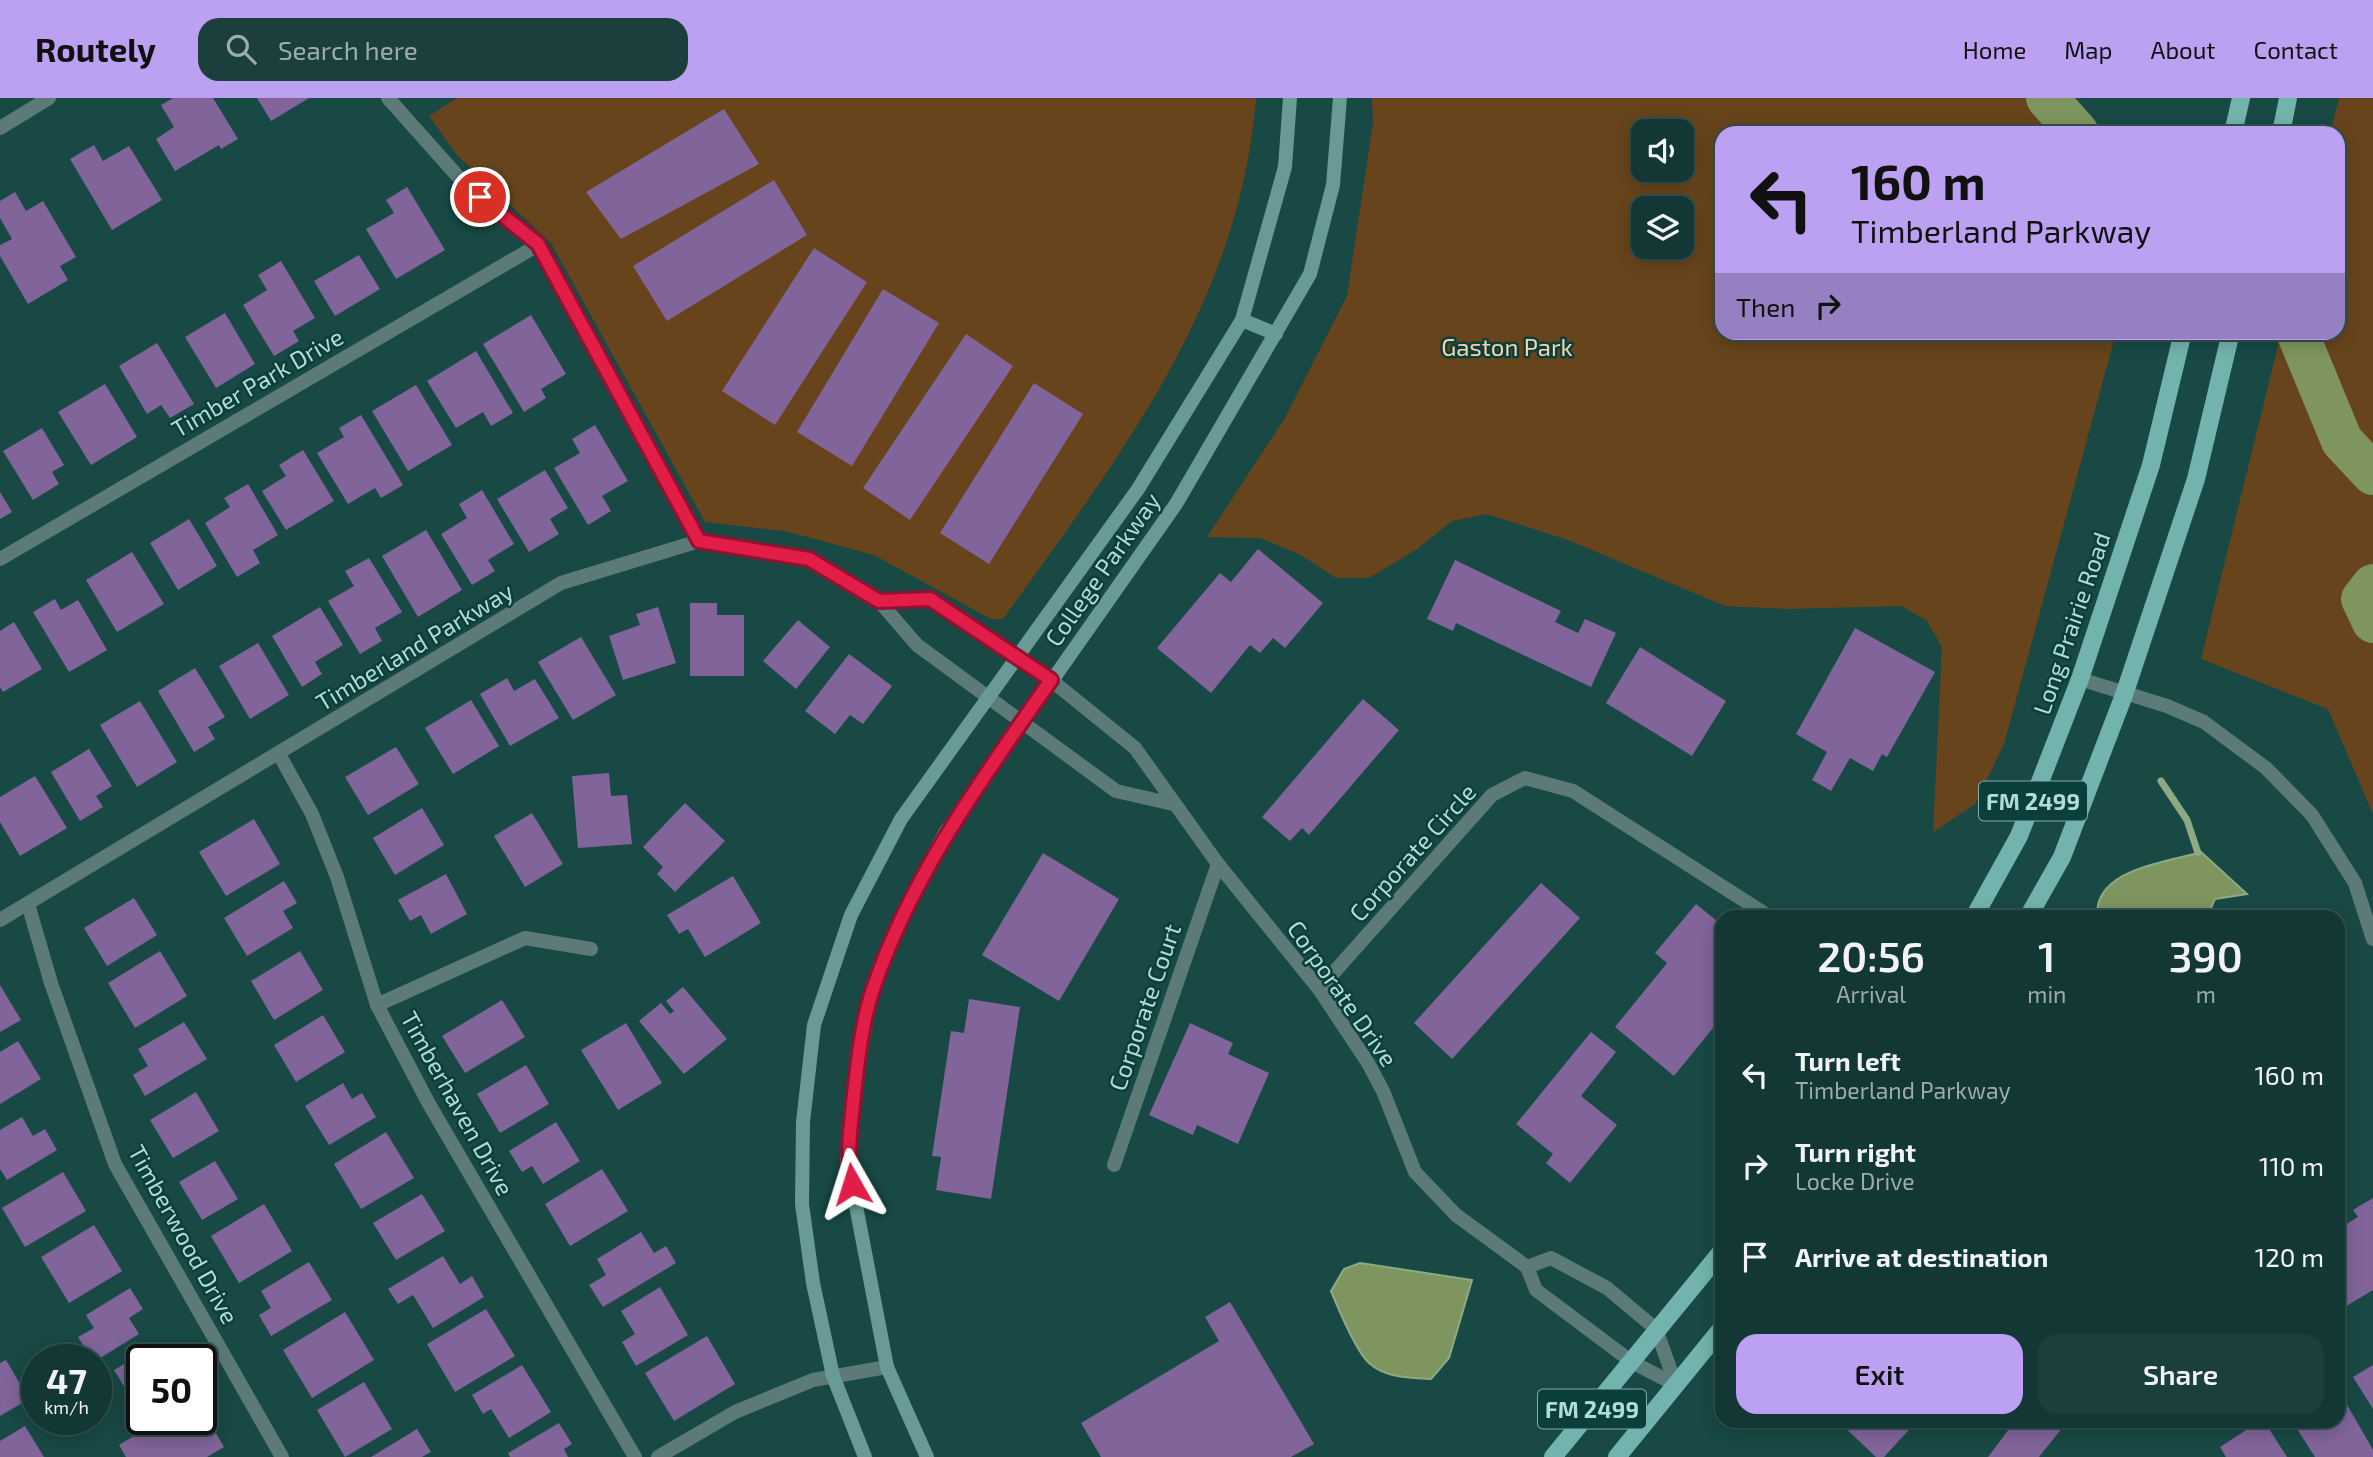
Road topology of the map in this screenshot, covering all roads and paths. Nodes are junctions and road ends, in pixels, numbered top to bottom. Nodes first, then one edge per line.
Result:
1 (49, 98) edge
2 (388, 98) edge
3 (1290, 98) edge
4 (1340, 98) edge
5 (2241, 98) edge
6 (2288, 98) edge
7 (2235, 126) edge
8 (2282, 126) edge
9 (0, 128) edge
10 (538, 244) junction
11 (1242, 320) junction
12 (1276, 334) junction
13 (2181, 340) edge
14 (2229, 340) edge
15 (699, 541) junction
16 (0, 559) edge
17 (879, 601) junction
18 (1015, 657) junction
19 (2080, 679) junction
20 (1051, 680) junction
21 (2124, 695) junction
22 (986, 697) junction
23 (1021, 723) junction
24 (279, 754) junction
25 (1173, 803) junction
26 (1218, 864) junction
27 (28, 904) junction
28 (1759, 910) edge
29 (1978, 910) edge
30 (2032, 910) edge
31 (0, 920) edge
32 (2373, 939) edge
33 (591, 949) dead end
34 (1319, 989) junction
35 (377, 1006) junction
36 (1114, 1165) dead end
37 (1715, 1259) edge
38 (1527, 1267) junction
39 (1656, 1329) junction
40 (1715, 1337) edge
41 (1632, 1362) junction
42 (887, 1367) junction
43 (833, 1376) junction
44 (1676, 1385) junction
45 (282, 1457) edge
46 (635, 1457) edge
47 (658, 1457) edge
48 (865, 1457) edge
49 (927, 1457) edge
50 (1553, 1457) edge
51 (1617, 1457) edge

1 - 9 street
2 - 10 street
3 - 11 main road, College Parkway
4 - 12 main road, College Parkway
5 - 7 main road
6 - 8 main road
10 - 15 street
10 - 16 street, Timber Park Drive
11 - 12 main road
11 - 18 main road, College Parkway
12 - 20 main road, College Parkway
13 - 19 main road, Long Prairie Road / FM 2499
14 - 21 main road, FM 2499
15 - 17 street, Timberland Parkway
15 - 24 street, Timberland Parkway
17 - 18 street
17 - 22 street, Timberland Parkway
18 - 20 street
18 - 22 main road, College Parkway
19 - 21 street
19 - 29 main road, Long Prairie Road / FM 2499
20 - 23 main road, College Parkway
20 - 25 street, Corporate Drive
21 - 30 main road, FM 2499
21 - 32 street
22 - 23 street, Timberland Parkway
22 - 43 main road, College Parkway
23 - 25 street
23 - 42 main road, College Parkway
24 - 27 street, Timberland Parkway
24 - 35 street, Timberhaven Drive
25 - 26 street, Corporate Drive
26 - 34 street, Corporate Drive
26 - 36 street, Corporate Court
27 - 31 street, Timberland Parkway
27 - 45 street, Timberwood Drive
28 - 34 street, Corporate Circle
33 - 35 street
34 - 38 street, Corporate Drive
35 - 46 street, Timberhaven Drive
37 - 39 main road, FM 2499
38 - 39 street
38 - 41 street, Corporate Drive
39 - 41 main road, FM 2499
39 - 44 street
40 - 44 main road, FM 2499
41 - 44 street, Corporate Drive
41 - 50 main road, FM 2499
42 - 43 street
42 - 49 main road, College Parkway
43 - 47 street
43 - 48 main road, College Parkway
44 - 51 main road, FM 2499

